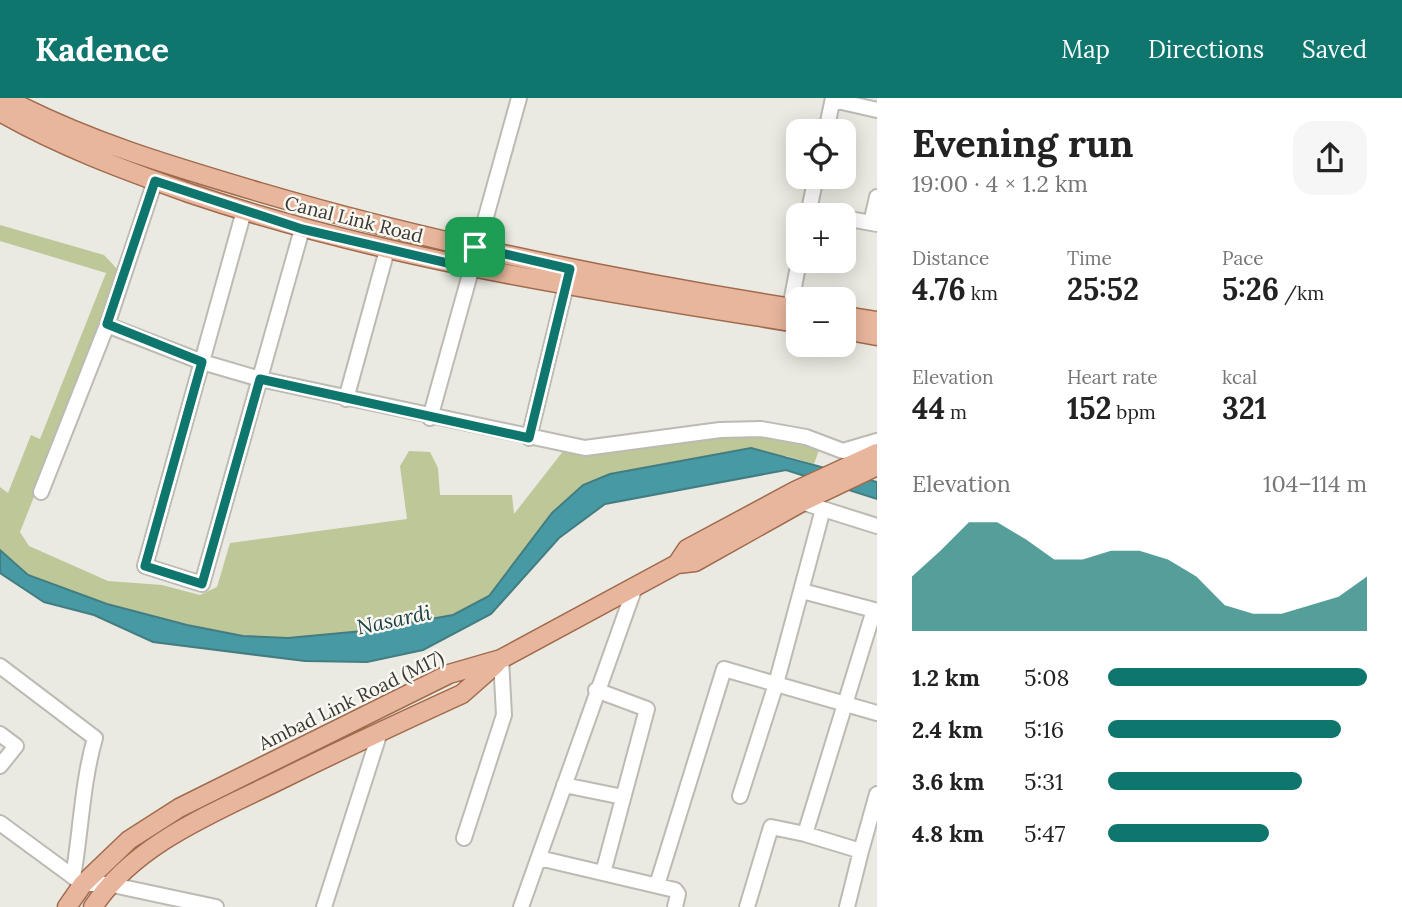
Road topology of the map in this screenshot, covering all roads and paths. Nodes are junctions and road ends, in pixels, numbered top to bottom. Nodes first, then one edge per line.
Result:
1 (5, 98) edge
2 (519, 98) edge
3 (833, 99) edge
4 (877, 110) edge
5 (0, 112) edge
6 (829, 119) edge
7 (155, 181) junction
8 (877, 197) edge
9 (244, 211) junction
10 (856, 220) edge
11 (874, 224) edge
12 (302, 229) junction
13 (475, 247) junction
14 (387, 250) junction
15 (469, 268) junction
16 (568, 277) junction
17 (786, 312) edge
18 (856, 318) edge
19 (877, 321) edge
20 (107, 324) junction
21 (856, 332) edge
22 (877, 336) edge
23 (202, 362) junction
24 (260, 379) junction
25 (346, 399) junction
26 (430, 418) junction
27 (529, 438) junction
28 (877, 441) edge
29 (874, 459) edge
30 (41, 492) dead end
31 (809, 499) junction
32 (877, 526) edge
33 (635, 587) junction
34 (802, 591) junction
35 (875, 608) edge
36 (501, 659) junction
37 (0, 666) edge
38 (776, 684) junction
39 (596, 690) junction
40 (846, 704) junction
41 (877, 713) edge
42 (380, 732) junction
43 (0, 734) edge
44 (0, 766) edge
45 (564, 785) junction
46 (877, 794) edge
47 (740, 796) dead end
48 (623, 797) junction
49 (0, 823) edge
50 (805, 834) junction
51 (464, 838) dead end
52 (861, 851) junction
53 (539, 858) junction
54 (603, 873) junction
55 (78, 881) junction
56 (108, 884) junction
57 (657, 885) junction
58 (182, 904) edge
59 (67, 907) edge
60 (93, 907) edge
61 (216, 907) edge
62 (324, 907) edge
63 (521, 907) edge
64 (676, 907) edge
65 (747, 907) edge
66 (847, 907) edge

1 - 13 main road, Canal Link Road
2 - 13 street
3 - 4 street
3 - 6 street
5 - 7 main road, Canal Link Road
7 - 9 main road, Canal Link Road
7 - 20 street
8 - 11 street
9 - 12 main road, Canal Link Road
9 - 23 street
10 - 11 street
12 - 14 main road, Canal Link Road
12 - 24 street
13 - 15 street
13 - 16 main road, Canal Link Road
14 - 15 main road, Canal Link Road
14 - 25 street
15 - 16 main road, Canal Link Road
15 - 26 street
16 - 17 main road, Canal Link Road
16 - 27 street
18 - 19 main road
20 - 23 street
20 - 30 street
21 - 22 main road
23 - 24 street
23 - 24 street
24 - 25 street
25 - 26 street
26 - 27 street
27 - 28 street
29 - 31 main road, Ambad Link Road (M17)
31 - 32 street
31 - 33 main road, Ambad Link Road (M17)
31 - 34 street
33 - 36 main road, Ambad Link Road (M17)
33 - 39 street
34 - 35 street
34 - 38 street
35 - 40 street
36 - 42 main road
36 - 51 street
36 - 55 main road, Ambad Link Road (M17)
37 - 55 street
38 - 40 street
38 - 47 street
38 - 57 street
39 - 45 street
39 - 48 street
40 - 41 street
40 - 50 street
42 - 56 main road
42 - 62 street
43 - 44 street
45 - 48 street
45 - 53 street
46 - 52 street
48 - 54 street
49 - 55 street
50 - 52 street
50 - 65 street
52 - 66 street
53 - 54 street
53 - 63 street
54 - 57 street
55 - 56 street
55 - 59 main road, Ambad Link Road (M17)
56 - 58 street
56 - 60 main road
57 - 64 street
58 - 61 street

